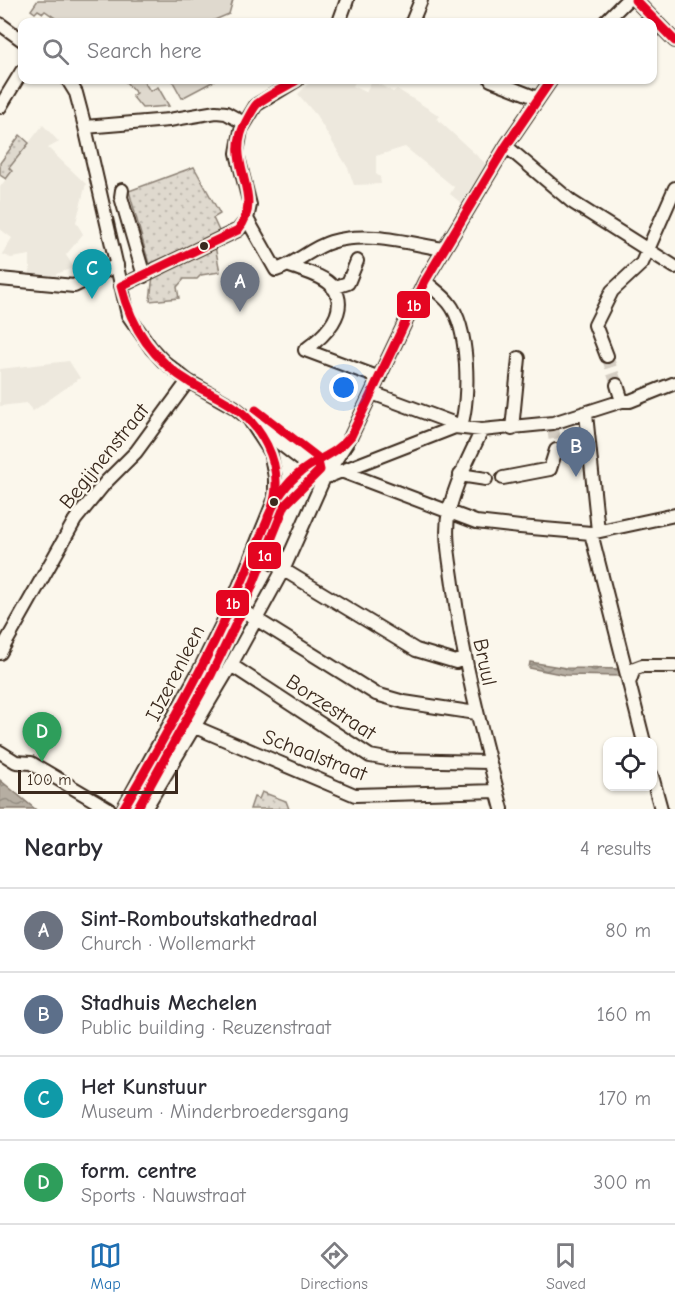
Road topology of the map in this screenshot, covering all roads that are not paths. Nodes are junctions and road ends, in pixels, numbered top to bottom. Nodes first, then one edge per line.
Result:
1 (346, 0) edge
2 (421, 0) edge
3 (627, 0) edge
4 (635, 0) edge
5 (340, 18) edge
6 (414, 18) edge
7 (609, 18) edge
8 (653, 18) edge
9 (657, 23) edge
10 (0, 24) edge
11 (18, 37) edge
12 (675, 41) edge
13 (18, 78) edge
14 (70, 84) edge
15 (290, 84) edge
16 (501, 84) edge
17 (548, 84) edge
18 (537, 98) junction
19 (0, 107) edge
20 (244, 123) junction
21 (85, 127) junction
22 (509, 149) junction
23 (675, 188) edge
24 (123, 190) dead end
25 (247, 219) junction
26 (443, 249) junction
27 (649, 250) junction
28 (357, 261) dead end
29 (117, 265) junction
30 (290, 266) junction
31 (675, 267) edge
32 (144, 276) junction
33 (0, 279) edge
34 (425, 281) junction
35 (121, 286) junction
36 (333, 288) junction
37 (607, 357) tunnel mouth
38 (519, 358) dead end
39 (380, 378) junction
40 (188, 381) junction
41 (675, 383) edge
42 (617, 385) tunnel mouth
43 (372, 393) junction
44 (622, 401) junction
45 (586, 414) junction
46 (249, 419) junction
47 (461, 426) junction
48 (512, 429) junction
49 (482, 430) junction
50 (556, 450) tunnel mouth
51 (339, 452) junction
52 (309, 466) junction
53 (341, 471) junction
54 (460, 475) junction
55 (324, 478) junction
56 (486, 478) dead end
57 (503, 478) dead end
58 (275, 498) junction
59 (675, 515) edge
60 (449, 516) junction
61 (595, 532) junction
62 (255, 549) junction
63 (284, 568) junction
64 (232, 604) junction
65 (256, 619) junction
66 (0, 653) edge
67 (464, 658) junction
68 (231, 665) junction
69 (675, 666) edge
70 (629, 683) junction
71 (476, 713) junction
72 (195, 727) junction
73 (643, 737) edge
74 (0, 752) edge
75 (489, 762) junction
76 (497, 791) junction
77 (656, 791) edge
78 (109, 809) edge
79 (123, 809) edge
80 (145, 809) edge
81 (502, 809) edge
82 (661, 809) edge

1 - 5 street
2 - 6 street
3 - 7 street
4 - 8 street
9 - 12 street
10 - 11 street
13 - 19 street
14 - 21 street
15 - 20 street
16 - 18 street
17 - 18 street, IJzerenleen
18 - 22 street, IJzerenleen
20 - 21 street
20 - 25 street
21 - 29 street
22 - 26 street, IJzerenleen
22 - 27 street
23 - 27 street
24 - 32 street
25 - 30 street
25 - 32 street
26 - 30 street
26 - 34 street, IJzerenleen
27 - 31 street
27 - 37 street
28 - 36 street
29 - 33 street
29 - 35 street
30 - 36 street
32 - 35 street
34 - 39 street, IJzerenleen
34 - 47 street
35 - 40 street
36 - 39 street
38 - 48 street
39 - 43 street, IJzerenleen
40 - 46 street
40 - 66 street, Begijnenstraat
41 - 44 street
42 - 44 street
43 - 47 street
43 - 51 street, IJzerenleen
44 - 45 street
45 - 48 street
45 - 61 street
46 - 52 street
46 - 58 street
47 - 49 street
47 - 53 street
48 - 49 street
49 - 54 street
50 - 57 street
51 - 52 street
51 - 55 street, IJzerenleen
52 - 58 street
53 - 55 street
53 - 60 street
54 - 56 street
54 - 60 street
55 - 63 street, IJzerenleen
58 - 62 street, IJzerenleen
59 - 61 street
60 - 61 street
60 - 67 street, Bruul
61 - 70 street
62 - 63 street
62 - 64 street, IJzerenleen
63 - 65 street, IJzerenleen
63 - 67 street
64 - 65 street
64 - 79 street, IJzerenleen
65 - 68 street, IJzerenleen
65 - 71 street
67 - 71 street, Bruul
68 - 72 street, IJzerenleen
68 - 75 street, Borzestraat
69 - 70 street
70 - 73 street
71 - 75 street, Bruul
72 - 76 street, Schaalstraat
72 - 80 street, IJzerenleen
74 - 78 street
75 - 76 street, Bruul
76 - 81 street, Bruul
77 - 82 street

